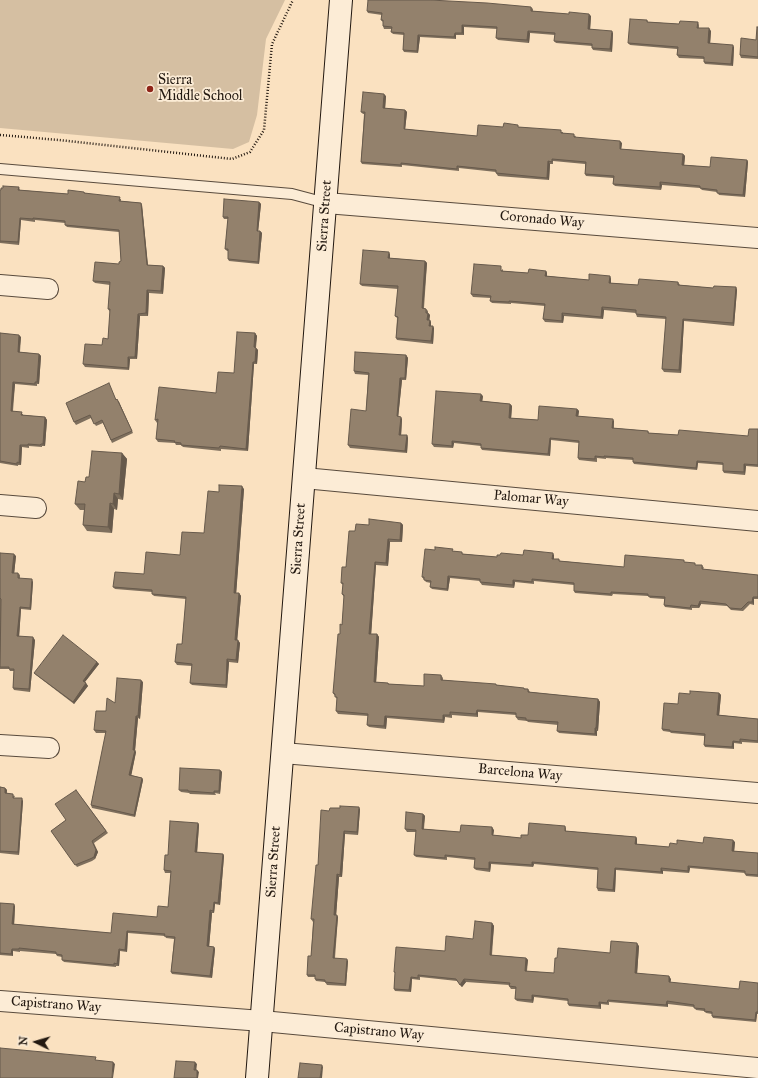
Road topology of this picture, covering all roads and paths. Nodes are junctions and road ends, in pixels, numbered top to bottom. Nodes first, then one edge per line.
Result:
1 (293, 0) edge
2 (341, 0) edge
3 (0, 135) edge
4 (0, 169) edge
5 (326, 203) junction
6 (758, 238) edge
7 (0, 285) edge
8 (48, 289) dead end
9 (304, 478) junction
10 (0, 505) edge
11 (36, 508) dead end
12 (758, 521) edge
13 (0, 745) edge
14 (49, 748) dead end
15 (283, 753) junction
16 (758, 793) edge
17 (0, 1001) edge
18 (262, 1021) junction
19 (758, 1068) edge
20 (257, 1078) edge

1 - 3 path
2 - 5 street, Sierra Street
4 - 5 lane
5 - 6 street, Coronado Way
5 - 9 street, Sierra Street
7 - 8 street
9 - 12 street, Palomar Way
9 - 15 street, Sierra Street
10 - 11 street
13 - 14 street
15 - 16 street, Barcelona Way
15 - 18 street, Sierra Street
17 - 18 street, Capistrano Way
18 - 19 street, Capistrano Way
18 - 20 street, Sierra Street

